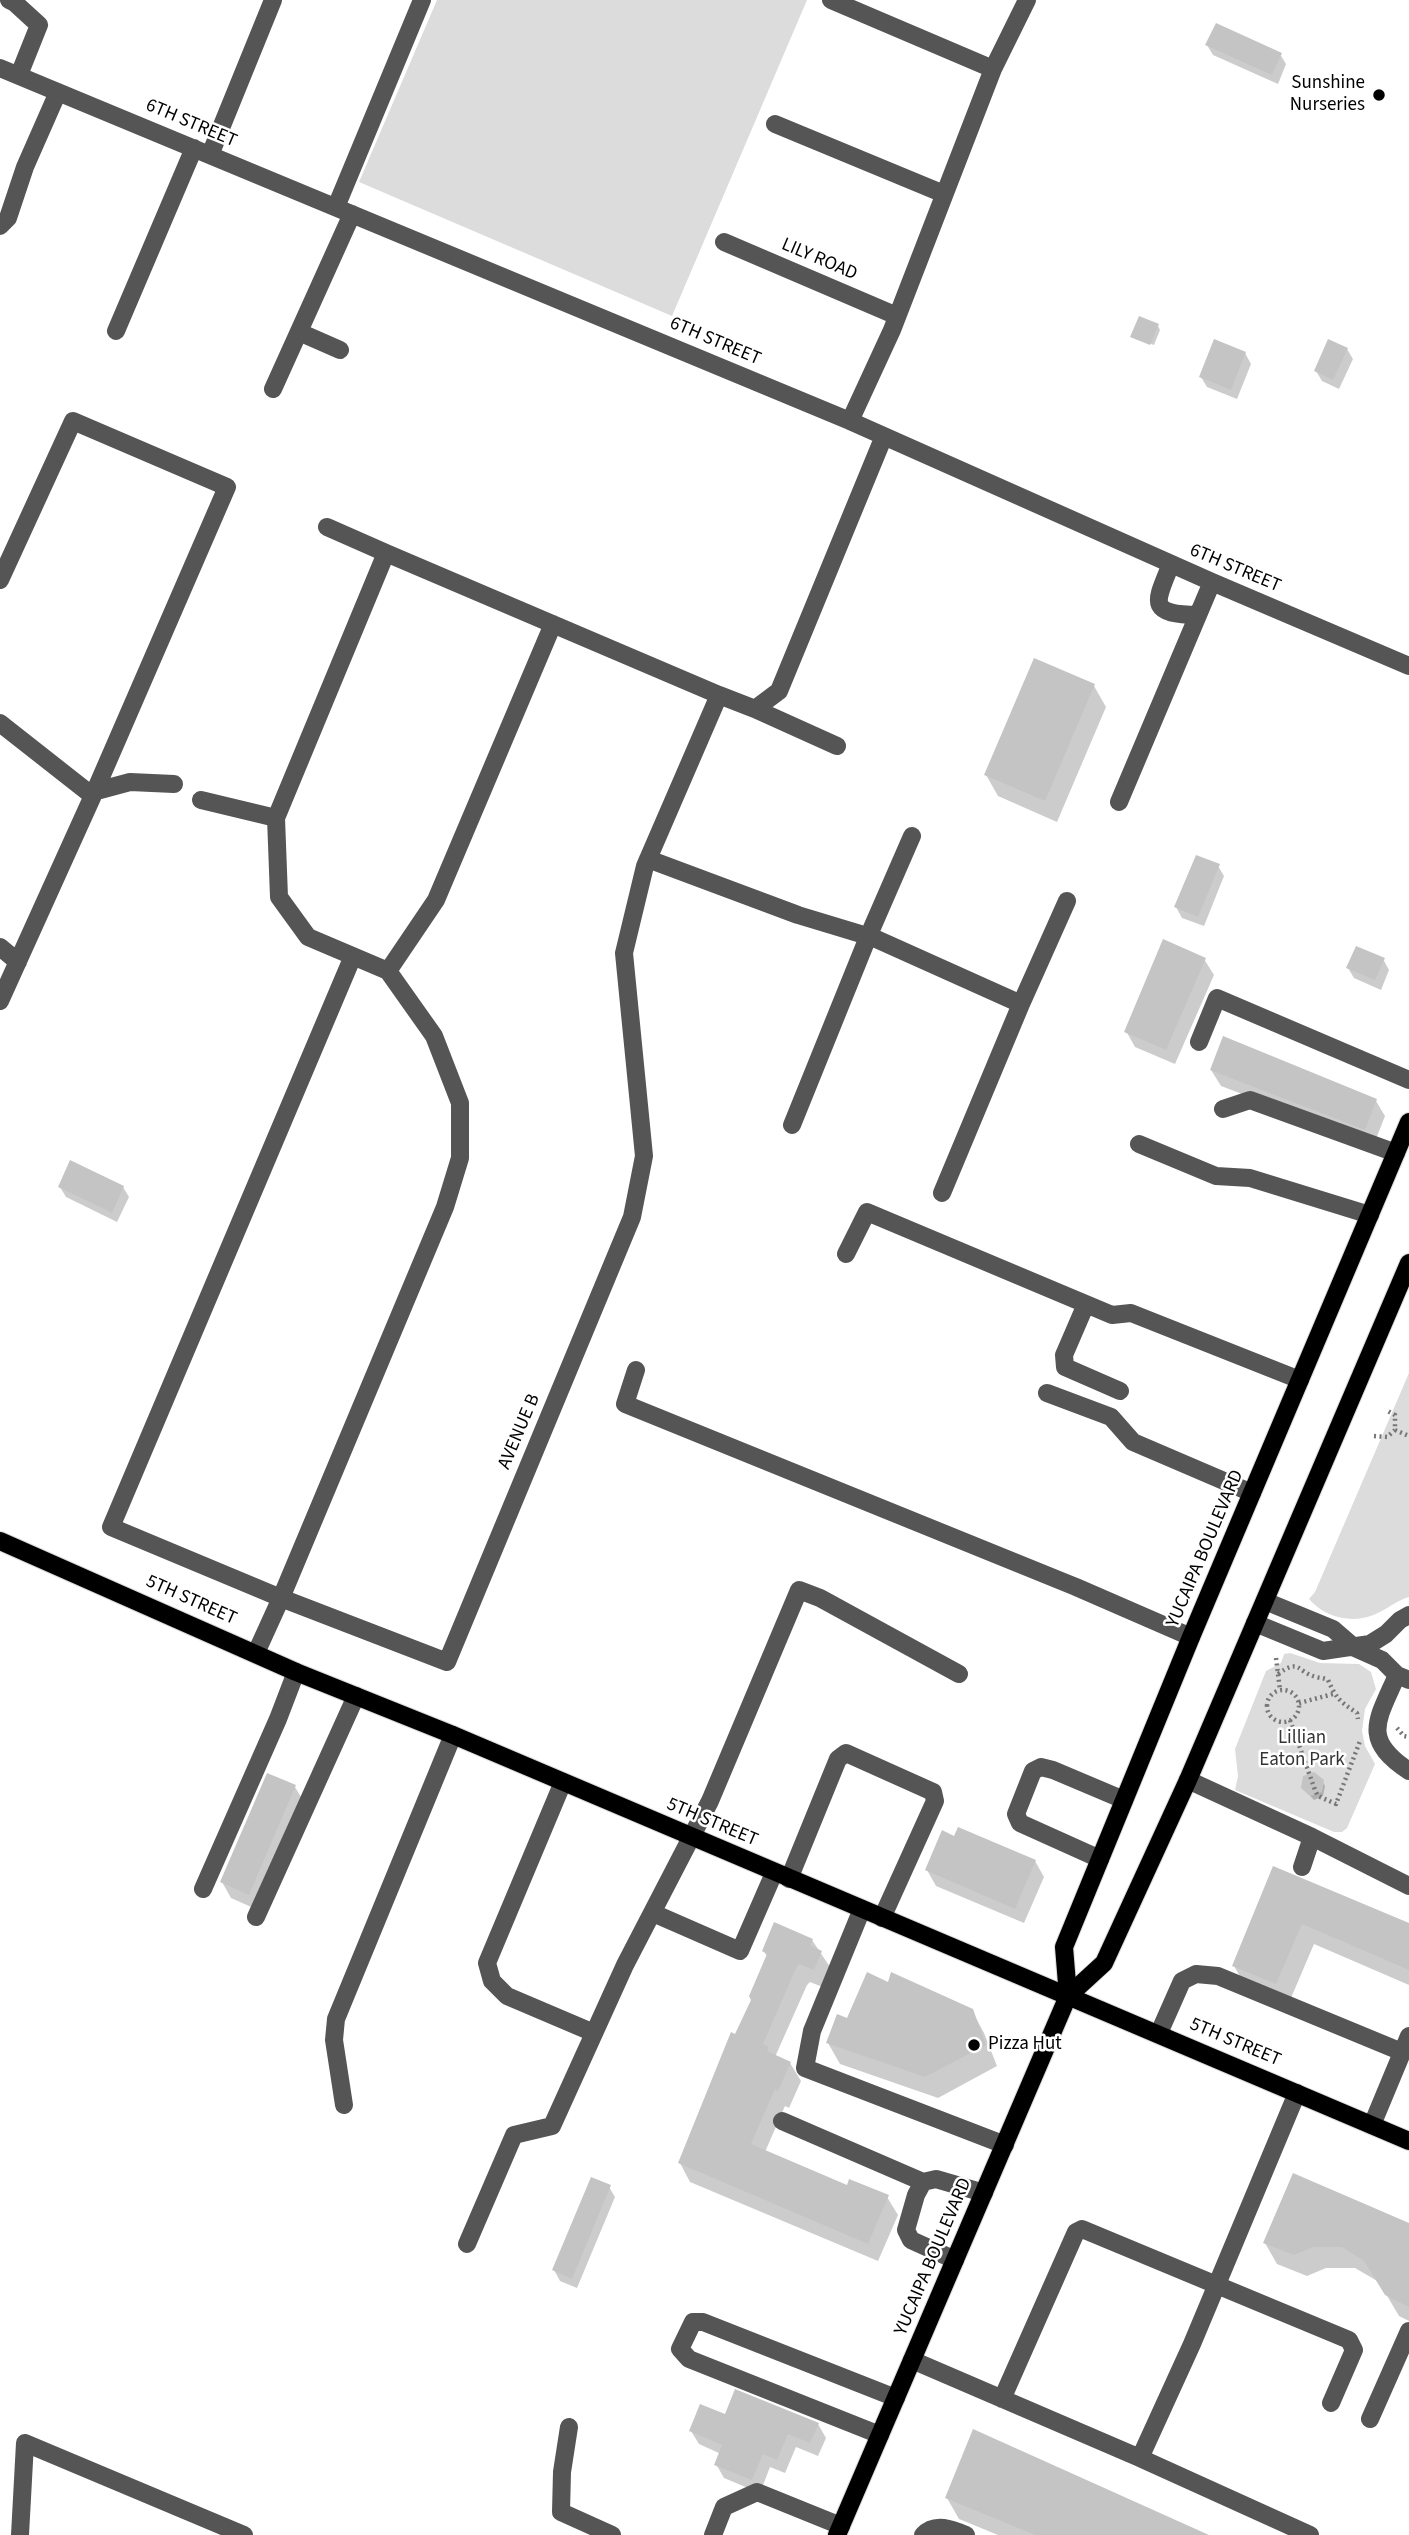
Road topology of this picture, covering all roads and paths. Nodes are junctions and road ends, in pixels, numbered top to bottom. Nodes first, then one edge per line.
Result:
1 (9, 0) edge
2 (273, 0) edge
3 (422, 0) edge
4 (831, 0) edge
5 (1027, 0) edge
6 (0, 68) edge
7 (993, 69) junction
8 (19, 75) junction
9 (58, 92) junction
10 (775, 124) dead end
11 (202, 152) junction
12 (944, 194) junction
13 (344, 211) junction
14 (0, 226) edge
15 (724, 242) dead end
16 (897, 316) junction
17 (116, 331) dead end
18 (299, 332) junction
19 (340, 350) dead end
20 (273, 389) dead end
21 (850, 421) junction
22 (884, 436) junction
23 (327, 527) dead end
24 (386, 553) junction
25 (1171, 564) junction
26 (0, 580) edge
27 (1212, 582) junction
28 (1198, 615) junction
29 (553, 624) junction
30 (1409, 666) edge
31 (719, 695) junction
32 (755, 709) junction
33 (0, 723) edge
34 (837, 746) dead end
35 (174, 784) dead end
36 (95, 791) junction
37 (201, 800) dead end
38 (1119, 802) dead end
39 (276, 818) junction
40 (912, 836) dead end
41 (648, 859) junction
42 (1067, 901) dead end
43 (868, 937) junction
44 (0, 947) edge
45 (353, 956) junction
46 (18, 962) junction
47 (388, 971) junction
48 (0, 1001) edge
49 (1021, 1004) junction
50 (1199, 1042) dead end
51 (1409, 1080) edge
52 (1223, 1109) dead end
53 (1409, 1122) edge
54 (792, 1125) dead end
55 (1139, 1144) dead end
56 (1396, 1153) junction
57 (942, 1193) dead end
58 (1370, 1215) junction
59 (846, 1254) dead end
60 (1409, 1263) edge
61 (1086, 1304) junction
62 (636, 1370) dead end
63 (1300, 1380) junction
64 (1120, 1391) dead end
65 (1047, 1393) dead end
66 (1386, 1409) dead end
67 (1395, 1430) junction
68 (1374, 1436) dead end
69 (1409, 1436) edge
70 (1252, 1493) junction
71 (0, 1541) edge
72 (281, 1598) junction
73 (1265, 1601) junction
74 (1409, 1615) edge
75 (1255, 1623) junction
76 (1191, 1637) junction
77 (1355, 1648) junction
78 (256, 1653) junction
79 (1276, 1658) dead end
80 (296, 1672) junction
81 (959, 1674) dead end
82 (1278, 1674) junction
83 (1403, 1678) edge
84 (1280, 1690) junction
85 (1334, 1694) junction
86 (356, 1696) junction
87 (1299, 1703) junction
88 (1290, 1720) junction
89 (1360, 1723) dead end
90 (1361, 1732) dead end
91 (453, 1735) junction
92 (1409, 1771) edge
93 (1188, 1780) junction
94 (563, 1782) junction
95 (1124, 1800) junction
96 (691, 1837) junction
97 (1312, 1837) junction
98 (1100, 1859) junction
99 (1302, 1867) dead end
100 (782, 1876) junction
101 (1409, 1886) edge
102 (203, 1889) dead end
103 (862, 1909) junction
104 (653, 1913) junction
105 (256, 1917) dead end
106 (882, 1918) junction
107 (1068, 1996) junction
108 (594, 2033) junction
109 (1159, 2033) junction
110 (1406, 2044) edge
111 (1297, 2093) junction
112 (344, 2105) dead end
113 (782, 2122) dead end
114 (1372, 2125) junction
115 (1409, 2141) edge
116 (1005, 2145) junction
117 (923, 2182) junction
118 (984, 2193) junction
119 (467, 2244) dead end
120 (955, 2260) junction
121 (1217, 2285) junction
122 (1409, 2331) edge
123 (912, 2360) junction
124 (896, 2398) junction
125 (1002, 2399) junction
126 (1331, 2403) dead end
127 (1370, 2419) dead end
128 (569, 2427) dead end
129 (880, 2435) junction
130 (1140, 2458) junction
131 (839, 2531) edge
132 (20, 2535) edge
133 (244, 2535) edge
134 (612, 2535) edge
135 (713, 2535) edge
136 (923, 2535) edge
137 (966, 2535) edge
138 (1310, 2535) edge

1 - 8 street
2 - 11 street
3 - 13 street
4 - 7 street
5 - 7 street
6 - 8 street, 6TH STREET
7 - 12 street
8 - 9 street, 6TH STREET
9 - 11 street, 6TH STREET
9 - 14 street
10 - 12 street
11 - 13 street, 6TH STREET
11 - 17 street
12 - 16 street
13 - 18 street
13 - 21 street, 6TH STREET
15 - 16 street, LILY ROAD
16 - 21 street
18 - 19 street
18 - 20 street
21 - 22 street, 6TH STREET
22 - 25 street, 6TH STREET
22 - 32 street
23 - 24 street
24 - 29 street
24 - 39 street
25 - 27 street, 6TH STREET
25 - 28 street
26 - 36 street
27 - 28 street
27 - 30 street, 6TH STREET
28 - 38 street
29 - 31 street
29 - 47 street
31 - 32 street
31 - 41 street, AVENUE B
32 - 34 street
33 - 36 street
35 - 36 street
36 - 46 street
37 - 39 street
39 - 45 street
40 - 43 street
41 - 43 street
41 - 72 street, AVENUE B
42 - 49 street
43 - 49 street
43 - 54 street
44 - 46 street
45 - 47 street
45 - 72 street
46 - 48 street
47 - 72 street
49 - 57 street
50 - 51 street
52 - 56 street
53 - 56 main road, YUCAIPA BOULEVARD
55 - 58 street
56 - 58 main road, YUCAIPA BOULEVARD
58 - 63 main road, YUCAIPA BOULEVARD
59 - 61 street
60 - 73 main road, YUCAIPA BOULEVARD
61 - 63 street
61 - 64 street
62 - 76 street
63 - 70 main road, YUCAIPA BOULEVARD
65 - 70 street
66 - 67 path
67 - 68 path
67 - 69 path
70 - 76 main road, YUCAIPA BOULEVARD
71 - 78 main road, 5TH STREET
72 - 78 street
73 - 75 main road, YUCAIPA BOULEVARD
73 - 77 street
74 - 77 street
75 - 77 street
75 - 93 main road, YUCAIPA BOULEVARD
76 - 95 main road, YUCAIPA BOULEVARD
77 - 83 street
78 - 80 main road, 5TH STREET
79 - 82 path
80 - 86 main road, 5TH STREET
80 - 102 street
81 - 96 street
82 - 84 path
82 - 85 path
83 - 92 street
84 - 87 path
84 - 88 path
85 - 87 path
85 - 89 path
86 - 91 main road, 5TH STREET
86 - 105 street
87 - 88 path
88 - 90 path
91 - 94 main road, 5TH STREET
91 - 112 street
93 - 97 street
93 - 107 main road, YUCAIPA BOULEVARD
94 - 96 main road, 5TH STREET
94 - 108 street
95 - 98 main road, YUCAIPA BOULEVARD
95 - 98 street
96 - 100 main road, 5TH STREET
96 - 104 street
97 - 99 street
97 - 101 street
98 - 107 main road, YUCAIPA BOULEVARD
100 - 103 main road, 5TH STREET
100 - 104 street
100 - 106 street
103 - 106 main road, 5TH STREET
103 - 116 street
104 - 108 street
106 - 107 main road, 5TH STREET
107 - 109 main road, 5TH STREET
107 - 116 main road, YUCAIPA BOULEVARD
108 - 119 street
109 - 110 street
109 - 111 main road, 5TH STREET
110 - 114 street
111 - 114 main road, 5TH STREET
111 - 121 street
113 - 117 street
114 - 115 main road, 5TH STREET
116 - 118 main road, YUCAIPA BOULEVARD
117 - 118 street
117 - 120 street
118 - 120 main road, YUCAIPA BOULEVARD
120 - 123 main road, YUCAIPA BOULEVARD
121 - 125 street
121 - 126 street
121 - 130 street
122 - 127 street
123 - 124 main road, YUCAIPA BOULEVARD
123 - 125 street
124 - 129 main road, YUCAIPA BOULEVARD
124 - 129 street
125 - 130 street
128 - 134 street
129 - 131 main road, YUCAIPA BOULEVARD
130 - 138 street
131 - 135 street
132 - 133 street
136 - 137 street

